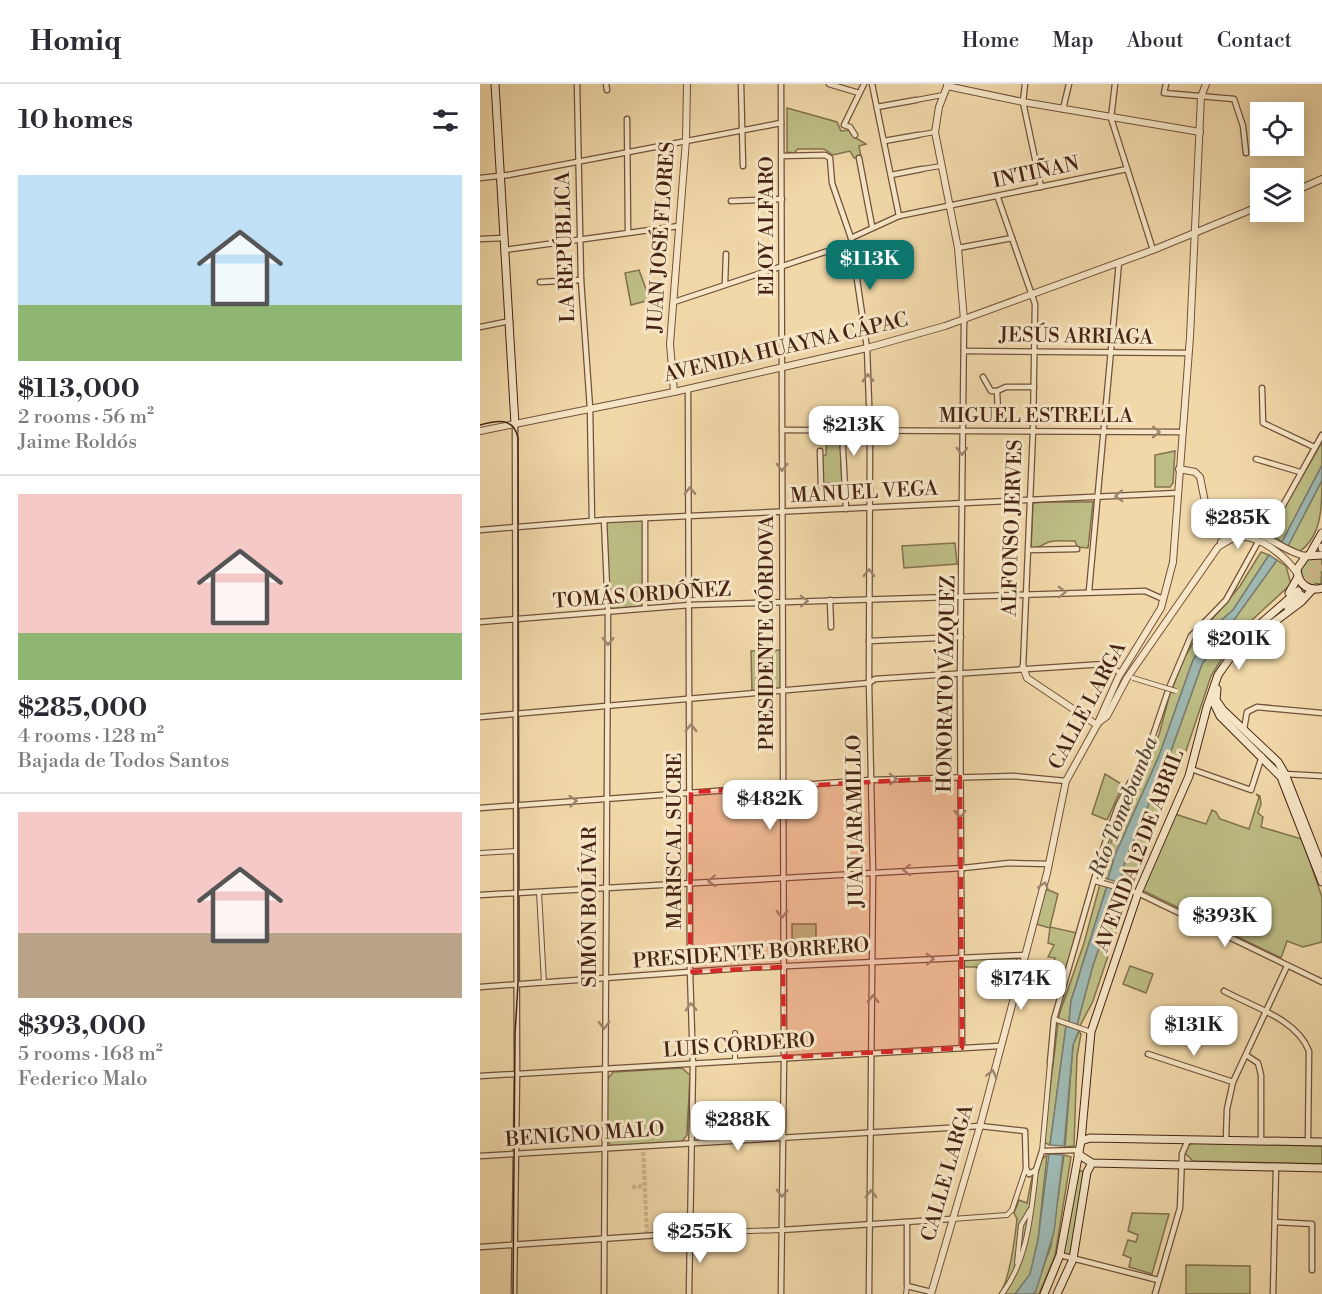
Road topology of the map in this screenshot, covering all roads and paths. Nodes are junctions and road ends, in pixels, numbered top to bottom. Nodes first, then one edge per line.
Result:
1 (495, 84) edge
2 (577, 84) edge
3 (687, 84) edge
4 (741, 84) edge
5 (781, 84) edge
6 (830, 84) edge
7 (864, 84) edge
8 (872, 84) edge
9 (1025, 84) edge
10 (1069, 84) edge
11 (1115, 84) edge
12 (1166, 84) edge
13 (1206, 84) edge
14 (948, 85) edge
15 (859, 93) junction
16 (944, 95) junction
17 (1201, 97) junction
18 (916, 100) joint
19 (1023, 102) junction
20 (877, 107) junction
21 (1063, 109) junction
22 (1111, 118) junction
23 (627, 119) dead end
24 (782, 123) junction
25 (742, 129) junction
26 (935, 132) junction
27 (1200, 132) junction
28 (855, 135) dead end
29 (918, 135) joint
30 (686, 140) junction
31 (884, 141) junction
32 (628, 151) junction
33 (1246, 153) dead end
34 (782, 156) junction
35 (859, 158) dead end
36 (578, 161) junction
37 (743, 166) dead end
38 (941, 166) junction
39 (922, 169) joint
40 (1127, 169) junction
41 (891, 175) junction
42 (500, 176) junction
43 (480, 178) edge
44 (1322, 179) edge
45 (1304, 187) edge
46 (1041, 188) junction
47 (998, 198) junction
48 (782, 199) junction
49 (731, 201) dead end
50 (951, 205) junction
51 (1250, 210) edge
52 (899, 216) junction
53 (680, 226) junction
54 (872, 226) junction
55 (628, 232) junction
56 (1196, 233) junction
57 (504, 238) junction
58 (1012, 238) junction
59 (480, 239) edge
60 (580, 240) junction
61 (851, 240) junction
62 (958, 248) junction
63 (505, 250) junction
64 (1153, 250) junction
65 (726, 254) dead end
66 (1119, 262) junction
67 (782, 266) junction
68 (581, 280) junction
69 (540, 282) dead end
70 (724, 284) junction
71 (1034, 294) junction
72 (675, 302) junction
73 (964, 320) junction
74 (510, 321) junction
75 (480, 327) edge
76 (867, 348) junction
77 (964, 351) junction
78 (1035, 352) junction
79 (1112, 353) junction
80 (1188, 353) junction
81 (782, 367) junction
82 (983, 377) dead end
83 (1034, 387) junction
84 (1262, 388) dead end
85 (688, 389) junction
86 (674, 392) junction
87 (997, 392) junction
88 (590, 408) junction
89 (998, 412) dead end
90 (515, 424) junction
91 (782, 430) junction
92 (842, 430) junction
93 (870, 430) junction
94 (480, 431) edge
95 (962, 431) junction
96 (1033, 431) junction
97 (1104, 432) junction
98 (1182, 432) junction
99 (1322, 435) edge
100 (1314, 447) junction
101 (820, 451) dead end
102 (1256, 459) dead end
103 (1179, 469) junction
104 (1300, 472) junction
105 (845, 485) junction
106 (1177, 493) junction
107 (1098, 497) junction
108 (1030, 500) junction
109 (963, 503) junction
110 (870, 507) junction
111 (846, 508) junction
112 (782, 512) junction
113 (690, 516) junction
114 (645, 518) junction
115 (604, 520) junction
116 (592, 521) junction
117 (516, 527) junction
118 (480, 530) edge
119 (1240, 530) junction
120 (1322, 533) edge
121 (1266, 536) junction
122 (1258, 542) junction
123 (1218, 547) junction
124 (1077, 549) dead end
125 (1029, 550) junction
126 (1308, 555) junction
127 (1322, 555) edge
128 (1298, 575) junction
129 (1319, 590) edge
130 (1089, 591) junction
131 (1028, 594) junction
132 (962, 595) junction
133 (869, 599) junction
134 (1163, 599) junction
135 (830, 600) junction
136 (782, 602) junction
137 (690, 605) junction
138 (645, 608) junction
139 (609, 610) junction
140 (515, 620) junction
141 (480, 622) edge
142 (831, 627) dead end
143 (961, 637) junction
144 (869, 641) junction
145 (1247, 642) junction
146 (1023, 667) junction
147 (960, 674) junction
148 (1127, 676) junction
149 (868, 683) junction
150 (1176, 691) dead end
151 (782, 692) junction
152 (1214, 699) junction
153 (690, 700) junction
154 (1207, 707) junction
155 (607, 708) junction
156 (1322, 713) edge
157 (515, 714) junction
158 (480, 717) edge
159 (1096, 725) junction
160 (1244, 731) junction
161 (1262, 756) junction
162 (1191, 770) junction
163 (1285, 774) junction
164 (1322, 776) edge
165 (960, 777) junction
166 (870, 780) junction
167 (1066, 781) junction
168 (782, 785) junction
169 (691, 792) junction
170 (605, 798) junction
171 (514, 806) junction
172 (480, 808) edge
173 (514, 851) junction
174 (480, 853) edge
175 (1049, 864) junction
176 (960, 868) junction
177 (1322, 868) edge
178 (873, 872) junction
179 (782, 878) junction
180 (1322, 880) edge
181 (1095, 881) junction
182 (690, 882) junction
183 (605, 888) junction
184 (539, 892) junction
185 (1138, 893) junction
186 (515, 894) junction
187 (480, 895) edge
188 (1025, 955) junction
189 (960, 958) junction
190 (873, 961) junction
191 (1287, 966) junction
192 (783, 967) junction
193 (690, 972) junction
194 (604, 979) junction
195 (1322, 982) edge
196 (544, 983) junction
197 (516, 985) junction
198 (480, 987) edge
199 (1224, 992) dead end
200 (1266, 1013) junction
201 (1054, 1019) junction
202 (1090, 1032) junction
203 (735, 1033) dead end
204 (999, 1046) junction
205 (962, 1048) junction
206 (872, 1052) junction
207 (1148, 1054) dead end
208 (1246, 1055) junction
209 (784, 1057) junction
210 (735, 1061) junction
211 (1050, 1063) joint
212 (693, 1065) junction
213 (604, 1070) junction
214 (517, 1075) junction
215 (480, 1076) edge
216 (1233, 1082) junction
217 (980, 1126) junction
218 (873, 1133) junction
219 (783, 1140) junction
220 (1188, 1140) junction
221 (1226, 1140) junction
222 (1081, 1141) junction
223 (1261, 1141) junction
224 (1308, 1142) junction
225 (1322, 1142) edge
226 (691, 1143) junction
227 (604, 1148) junction
228 (1043, 1151) junction
229 (1079, 1152) junction
230 (515, 1154) junction
231 (480, 1156) edge
232 (1092, 1163) junction
233 (1182, 1165) junction
234 (1276, 1167) junction
235 (1026, 1168) junction
236 (1322, 1168) edge
237 (1036, 1170) junction
238 (1071, 1191) junction
239 (1084, 1193) junction
240 (1032, 1207) junction
241 (951, 1219) junction
242 (907, 1222) junction
243 (1275, 1222) junction
244 (871, 1224) junction
245 (781, 1230) junction
246 (689, 1233) junction
247 (605, 1238) junction
248 (514, 1245) junction
249 (480, 1247) edge
250 (1060, 1255) junction
251 (1073, 1259) junction
252 (1017, 1270) junction
253 (1312, 1270) dead end
254 (1158, 1280) junction
255 (1048, 1285) junction
256 (907, 1286) junction
257 (1058, 1292) edge
258 (931, 1293) edge
259 (514, 1294) edge
260 (604, 1294) edge
261 (689, 1294) edge
262 (781, 1294) edge
263 (869, 1294) edge
264 (906, 1294) edge
265 (1002, 1294) edge
266 (1044, 1294) edge
267 (1155, 1294) edge
268 (1273, 1294) edge

1 - 42 main road
2 - 36 street, LA REPÚBLICA
3 - 30 street, JUAN JOSÉ FLORES
4 - 25 street
5 - 24 street, ELOY ALFARO
6 - 15 street
7 - 15 street
8 - 20 street
9 - 19 street
10 - 21 street
11 - 22 street
12 - 17 street
13 - 17 street, CALLE LARGA
14 - 16 street
14 - 19 street
15 - 28 street
16 - 18 street
16 - 26 street
17 - 27 street, CALLE LARGA
17 - 33 street
18 - 20 street
19 - 21 street
19 - 46 street
20 - 31 street
21 - 22 street
22 - 27 street
22 - 40 street
23 - 32 street
24 - 25 street
24 - 34 street, ELOY ALFARO
25 - 30 street
25 - 37 street
26 - 29 street
26 - 38 street
27 - 56 street, CALLE LARGA
29 - 31 street
30 - 32 street
30 - 53 street, JUAN JOSÉ FLORES
31 - 41 street
32 - 36 street
32 - 55 street
34 - 48 street, ELOY ALFARO
34 - 61 street, JUAN JARAMILLO
35 - 54 street
36 - 42 street
36 - 60 street, LA REPÚBLICA
38 - 39 street
38 - 50 street
39 - 41 street
40 - 46 street, INTIÑAN
40 - 64 street
41 - 52 street
42 - 43 street
42 - 57 main road
44 - 45 street
46 - 47 street, INTIÑAN
47 - 50 street, INTIÑAN
47 - 58 street
48 - 49 street
48 - 67 street, ELOY ALFARO
50 - 52 street, INTIÑAN
50 - 62 street
51 - 56 street, AVENIDA HUAYNA CÁPAC
52 - 54 street, INTIÑAN
53 - 55 street
53 - 72 street, JUAN JOSÉ FLORES
54 - 61 street, INTIÑAN
55 - 60 street
56 - 64 street, AVENIDA HUAYNA CÁPAC
56 - 80 street, CALLE LARGA
57 - 59 street
57 - 63 main road
58 - 62 street
58 - 71 street
60 - 63 street
60 - 68 street, LA REPÚBLICA
61 - 67 street, INTIÑAN
61 - 76 street, JUAN JARAMILLO
62 - 73 street
63 - 74 main road
64 - 66 street, AVENIDA HUAYNA CÁPAC
65 - 70 street
66 - 71 street, AVENIDA HUAYNA CÁPAC
66 - 79 street
67 - 70 street, INTIÑAN
67 - 81 street, ELOY ALFARO
68 - 69 street
68 - 88 street, LA REPÚBLICA
70 - 72 street, INTIÑAN
71 - 73 street, AVENIDA HUAYNA CÁPAC
71 - 78 street, ALFONSO JERVES
72 - 86 street, JUAN JOSÉ FLORES
73 - 76 street, AVENIDA HUAYNA CÁPAC
73 - 77 street, HONORATO VÁZQUEZ
74 - 75 street
74 - 90 main road
76 - 81 street, AVENIDA HUAYNA CÁPAC
93 -> 76 street, JUAN JARAMILLO
77 - 78 street, JESÚS ARRIAGA
77 - 95 street, HONORATO VÁZQUEZ
78 - 79 street, JESÚS ARRIAGA
78 - 83 street, ALFONSO JERVES
79 - 80 street, JESÚS ARRIAGA
79 - 97 street
80 - 98 street, CALLE LARGA
81 - 85 street, AVENIDA HUAYNA CÁPAC
81 - 91 street, PRESIDENTE CÓRDOVA
82 - 87 street
83 - 87 street
83 - 96 street, ALFONSO JERVES
84 - 100 street
85 - 86 street, AVENIDA HUAYNA CÁPAC
113 -> 85 street, MARISCAL SUCRE
86 - 88 street, AVENIDA HUAYNA CÁPAC
87 - 89 street
88 - 90 street, AVENIDA HUAYNA CÁPAC
88 - 116 street
90 - 94 street, AVENIDA HUAYNA CÁPAC
90 - 117 street
91 - 92 street, MIGUEL ESTRELLA
91 -> 112 street, PRESIDENTE CÓRDOVA
92 - 93 street, MIGUEL ESTRELLA
92 - 105 street
93 - 95 street, MIGUEL ESTRELLA
93 - 110 street, JUAN JARAMILLO
95 - 96 street, MIGUEL ESTRELLA
95 -> 109 street, HONORATO VÁZQUEZ
96 - 97 street, MIGUEL ESTRELLA
96 - 108 street, ALFONSO JERVES
97 -> 98 street, MIGUEL ESTRELLA
97 - 107 street
98 - 103 street, CALLE LARGA
99 - 100 street
100 - 104 street
101 - 105 street
102 - 104 street
103 - 106 street, CALLE LARGA
103 - 119 street
104 - 121 street
105 - 111 street
106 -> 107 street, MANUEL VEGA
106 - 134 street, CALLE LARGA
107 - 108 street, MANUEL VEGA
107 - 130 street
108 - 109 street, MANUEL VEGA
108 - 125 street, ALFONSO JERVES
109 - 110 street, MANUEL VEGA
109 - 132 street, HONORATO VÁZQUEZ
110 - 111 street, MANUEL VEGA
133 -> 110 street, JUAN JARAMILLO
111 - 112 street, MANUEL VEGA
112 - 113 street, MANUEL VEGA
112 - 136 street, PRESIDENTE CÓRDOVA
113 - 114 street, MANUEL VEGA
113 - 137 street, MARISCAL SUCRE
114 - 115 street, MANUEL VEGA
114 - 138 street
115 - 116 street, MANUEL VEGA
115 - 139 street, SIMÓN BOLÍVAR
116 - 117 street, MANUEL VEGA
117 - 118 street, MANUEL VEGA
117 - 140 street
119 - 121 street
119 - 123 street
120 - 126 main road
121 - 126 street
122 - 123 street
122 - 128 street
122 - 181 street
123 - 148 street
124 - 125 street
125 - 131 street, ALFONSO JERVES
126 - 127 main road
126 - 128 main road
128 - 129 main road
128 - 154 main road
129 - 145 main road
131 -> 130 street, TOMÁS ORDÓÑEZ
130 - 134 street, TOMÁS ORDÓÑEZ
131 - 132 street, TOMÁS ORDÓÑEZ
131 - 146 street, ALFONSO JERVES
132 - 133 street, TOMÁS ORDÓÑEZ
132 - 143 street, HONORATO VÁZQUEZ
133 - 135 street, TOMÁS ORDÓÑEZ
133 - 144 street, JUAN JARAMILLO
134 - 148 street, CALLE LARGA
136 -> 135 street, TOMÁS ORDÓÑEZ
135 - 142 street
136 - 137 street, TOMÁS ORDÓÑEZ
136 - 151 street, PRESIDENTE CÓRDOVA
137 - 138 street, TOMÁS ORDÓÑEZ
137 - 153 street, MARISCAL SUCRE
138 - 139 street, TOMÁS ORDÓÑEZ
139 - 140 street, TOMÁS ORDÓÑEZ
139 -> 155 street, SIMÓN BOLÍVAR
140 - 141 street, TOMÁS ORDÓÑEZ
140 - 157 street
143 - 144 street
143 - 147 street, HONORATO VÁZQUEZ
144 - 149 street, JUAN JARAMILLO
145 - 152 main road, AVENIDA 12 DE ABRIL
145 - 152 main road, AVENIDA 12 DE ABRIL
146 - 147 street
146 - 148 street
146 - 159 street
147 - 149 street
147 - 165 street, HONORATO VÁZQUEZ
148 - 150 street, bridge
148 - 159 street, CALLE LARGA
149 - 151 street
149 - 166 street, JUAN JARAMILLO
151 - 153 street
151 - 168 street, PRESIDENTE CÓRDOVA
152 - 154 main road, AVENIDA 12 DE ABRIL
152 - 160 main road
152 - 161 main road
153 - 155 street
169 -> 153 street, MARISCAL SUCRE
154 - 162 main road, AVENIDA 12 DE ABRIL
155 - 157 street
155 - 170 street, SIMÓN BOLÍVAR
156 - 160 street
157 - 158 street
157 - 171 street
159 - 167 street, CALLE LARGA
160 - 163 main road
161 - 162 street
161 - 180 main road
162 - 185 main road, AVENIDA 12 DE ABRIL
163 - 164 street
163 - 177 main road
166 -> 165 street
165 - 167 street
165 -> 176 street, HONORATO VÁZQUEZ
166 - 168 street
166 - 178 street, JUAN JARAMILLO
167 - 175 street, CALLE LARGA
168 - 169 street
168 - 179 street, PRESIDENTE CÓRDOVA
169 - 170 street
169 - 182 street, MARISCAL SUCRE
171 -> 170 street
170 - 183 street, SIMÓN BOLÍVAR
171 - 172 street
171 - 173 street
173 - 174 street
173 - 186 street
175 - 176 street
188 -> 175 street, CALLE LARGA
176 -> 178 street
176 - 189 street, HONORATO VÁZQUEZ
178 - 179 street
178 - 190 street, JUAN JARAMILLO
179 -> 182 street
179 -> 192 street, PRESIDENTE CÓRDOVA
181 - 185 street
181 - 201 street
182 - 183 street
182 - 193 street, MARISCAL SUCRE
183 - 184 street
183 - 194 street, SIMÓN BOLÍVAR
184 - 186 street
184 - 196 street
185 - 191 street
185 - 202 main road, AVENIDA 12 DE ABRIL
186 - 187 street
186 - 197 street
188 - 189 street, PRESIDENTE BORRERO
188 - 204 street, CALLE LARGA
190 -> 189 street, PRESIDENTE BORRERO
189 - 205 street, HONORATO VÁZQUEZ
190 - 192 street, PRESIDENTE BORRERO
206 -> 190 street, JUAN JARAMILLO
191 - 195 street
191 - 200 street
192 - 193 street, PRESIDENTE BORRERO
192 - 209 street, PRESIDENTE CÓRDOVA
193 - 194 street, PRESIDENTE BORRERO
212 -> 193 street, MARISCAL SUCRE
194 - 196 street, PRESIDENTE BORRERO
194 -> 213 street, SIMÓN BOLÍVAR
196 - 197 street, PRESIDENTE BORRERO
197 - 198 street, PRESIDENTE BORRERO
197 - 214 street
199 - 200 street
200 - 208 street
200 - 224 street
201 - 202 street
201 - 211 street
202 - 222 main road, AVENIDA 12 DE ABRIL
203 - 210 street
204 - 205 street, LUIS CORDERO
217 -> 204 street, CALLE LARGA
205 - 206 street, LUIS CORDERO
206 - 209 street, LUIS CORDERO
206 - 218 street, JUAN JARAMILLO
207 - 216 street
208 - 216 street
208 - 223 street
209 - 210 street, LUIS CORDERO
209 - 219 street, PRESIDENTE CÓRDOVA
210 - 212 street, LUIS CORDERO
211 - 228 street
212 - 213 street, LUIS CORDERO
212 - 226 street, MARISCAL SUCRE
213 - 214 street, LUIS CORDERO
213 - 227 street, SIMÓN BOLÍVAR
214 - 215 street, LUIS CORDERO
214 - 230 street
216 - 221 street
217 - 218 street, BENIGNO MALO
217 - 235 street, BENIGNO MALO
217 - 241 street, CALLE LARGA
218 - 219 street, BENIGNO MALO
244 -> 218 street, JUAN JARAMILLO
219 - 226 street, BENIGNO MALO
219 -> 245 street, PRESIDENTE CÓRDOVA
220 - 221 main road
220 - 222 main road
220 - 233 street
221 - 223 main road
222 - 229 main road, AVENIDA 12 DE ABRIL
223 - 224 main road
224 - 225 main road
226 - 227 street, BENIGNO MALO
226 - 246 street, MARISCAL SUCRE
227 - 230 street, BENIGNO MALO
227 - 247 street, SIMÓN BOLÍVAR
228 - 229 street
228 - 237 street
229 - 232 main road
229 - 238 main road, AVENIDA 12 DE ABRIL
230 - 231 street, BENIGNO MALO
230 - 248 street
232 - 233 main road
232 - 239 main road
233 - 234 main road
233 - 254 street
234 - 236 main road
234 - 243 street
235 - 237 street
235 - 241 street
237 - 240 street
238 - 239 main road
238 - 250 main road, AVENIDA 12 DE ABRIL
239 - 251 main road
240 - 252 street
240 - 252 street
241 - 242 street
241 - 258 street, CALLE LARGA
242 - 244 street
242 - 256 street
243 - 253 street
243 - 268 street
244 - 245 street
244 - 263 street, JUAN JARAMILLO
245 - 246 street
245 - 262 street, PRESIDENTE CÓRDOVA
246 - 247 street
246 - 261 street, MARISCAL SUCRE
247 - 248 street
247 - 260 street, SIMÓN BOLÍVAR
248 - 249 street
248 - 259 street
250 - 251 street
250 - 255 main road, AVENIDA 12 DE ABRIL
251 - 254 street
251 - 257 main road
252 - 265 street
254 - 267 street
255 - 257 main road
255 - 266 main road, AVENIDA 12 DE ABRIL
256 - 258 street
256 - 264 street

